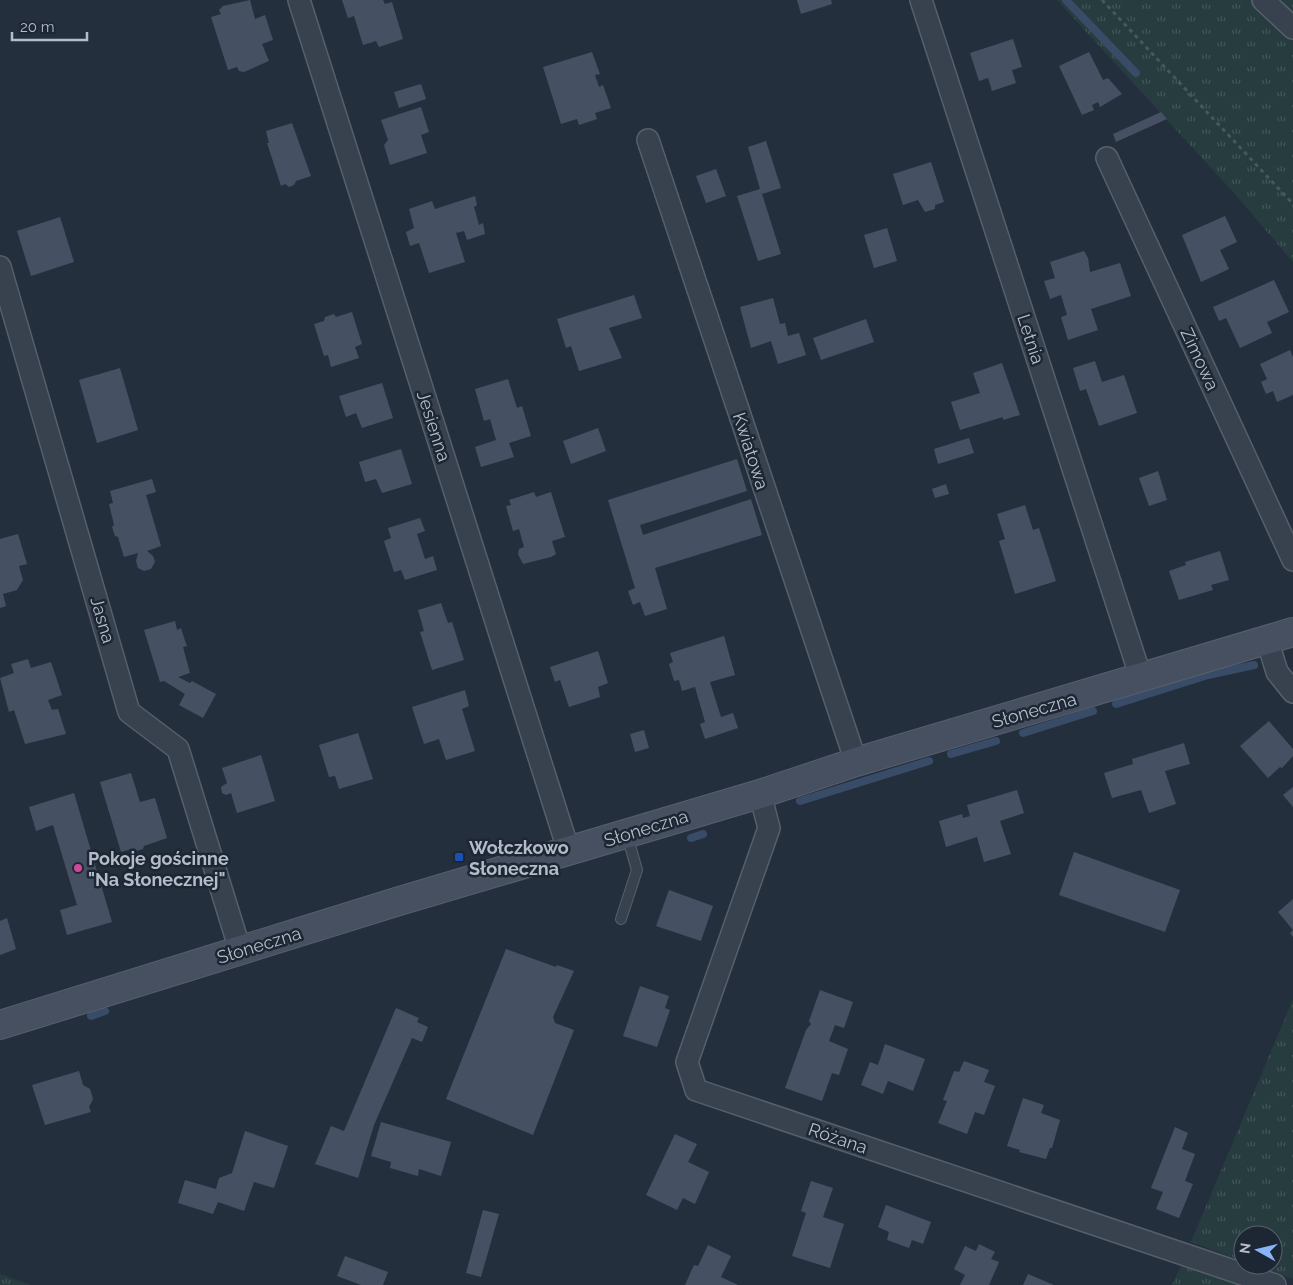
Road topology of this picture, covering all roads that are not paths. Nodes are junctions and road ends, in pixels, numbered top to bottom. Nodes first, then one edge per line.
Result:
1 (299, 0) edge
2 (921, 0) edge
3 (1263, 0) edge
4 (1293, 28) edge
5 (648, 140) dead end
6 (1107, 158) dead end
7 (0, 267) edge
8 (1293, 560) edge
9 (1293, 632) edge
10 (1267, 639) junction
11 (1141, 678) junction
12 (1293, 692) edge
13 (856, 762) junction
14 (760, 794) junction
15 (627, 834) junction
16 (569, 852) junction
17 (620, 919) dead end
18 (240, 950) junction
19 (0, 1025) edge
20 (1275, 1285) edge

1 - 16 street, Jesienna
2 - 11 street, Letnia
3 - 4 street
5 - 13 street, Kwiatowa
6 - 8 street, Zimowa
7 - 18 street, Jasna
9 - 10 street, Słoneczna
10 - 11 street, Słoneczna
10 - 12 street
11 - 13 street, Słoneczna
13 - 14 street, Słoneczna
14 - 15 street, Słoneczna
14 - 20 street, Różana
15 - 16 street, Słoneczna
15 - 17 lane
16 - 18 street, Słoneczna
18 - 19 street, Słoneczna

